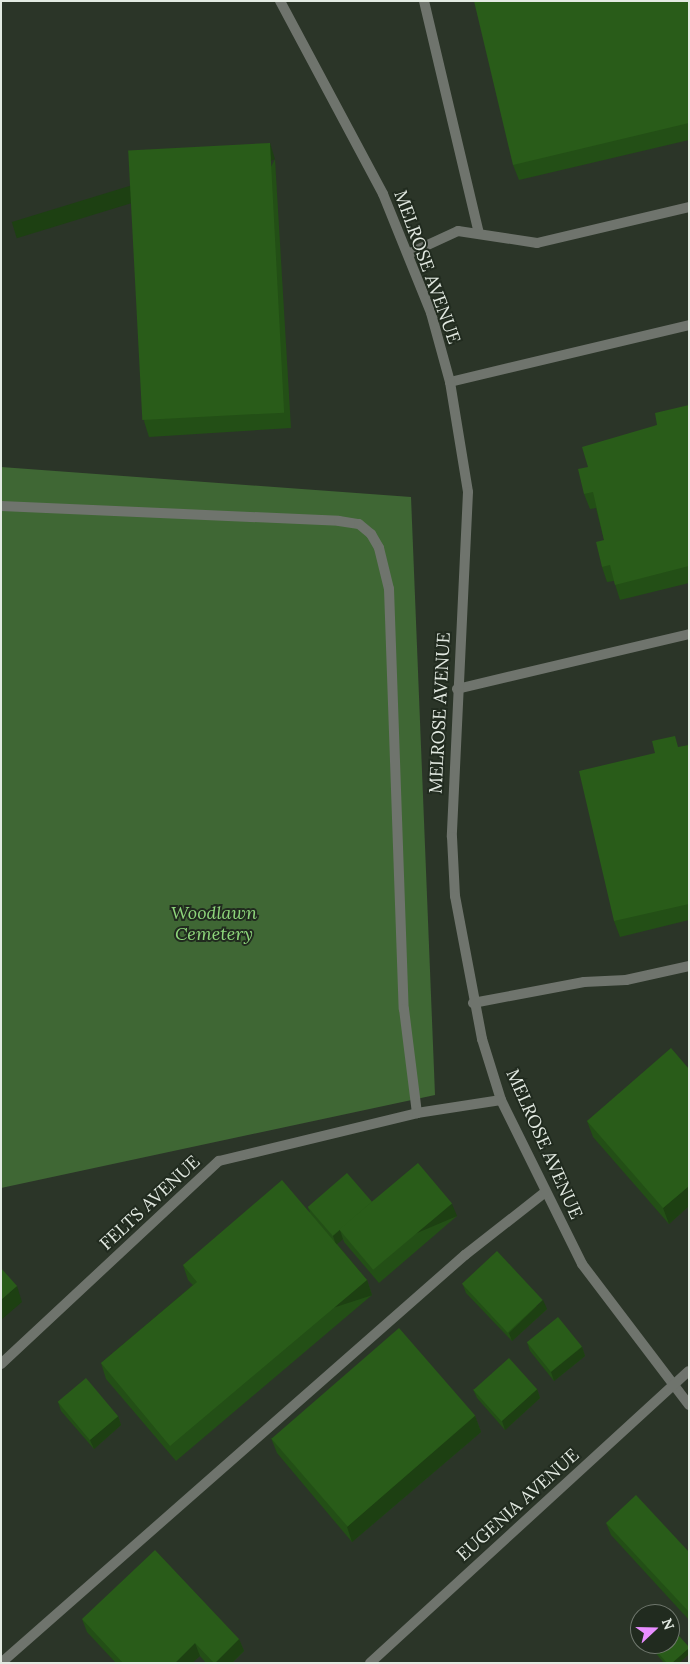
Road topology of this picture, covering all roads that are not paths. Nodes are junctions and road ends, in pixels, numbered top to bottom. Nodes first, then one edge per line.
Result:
1 (280, 1) edge
2 (424, 1) edge
3 (689, 208) edge
4 (479, 233) junction
5 (408, 254) junction
6 (689, 325) edge
7 (450, 382) junction
8 (1, 506) edge
9 (689, 634) edge
10 (457, 689) junction
11 (689, 966) edge
12 (473, 1003) junction
13 (502, 1100) junction
14 (417, 1113) junction
15 (544, 1193) junction
16 (1, 1364) edge
17 (689, 1372) edge
18 (672, 1387) junction
19 (689, 1405) edge
20 (1, 1663) edge
21 (370, 1663) edge

1 - 5 street, MELROSE AVENUE
2 - 4 street
3 - 4 street
4 - 5 street
5 - 7 street, MELROSE AVENUE
6 - 7 street
7 - 10 street, MELROSE AVENUE
8 - 14 street
9 - 10 street
10 - 12 street, MELROSE AVENUE
11 - 12 street
12 - 13 street, MELROSE AVENUE
13 - 14 street, FELTS AVENUE
13 - 15 street, MELROSE AVENUE
14 - 16 street, FELTS AVENUE
15 - 18 street, MELROSE AVENUE
15 - 20 street
17 - 18 street, EUGENIA AVENUE
18 - 19 street, MELROSE AVENUE
18 - 21 street, EUGENIA AVENUE

